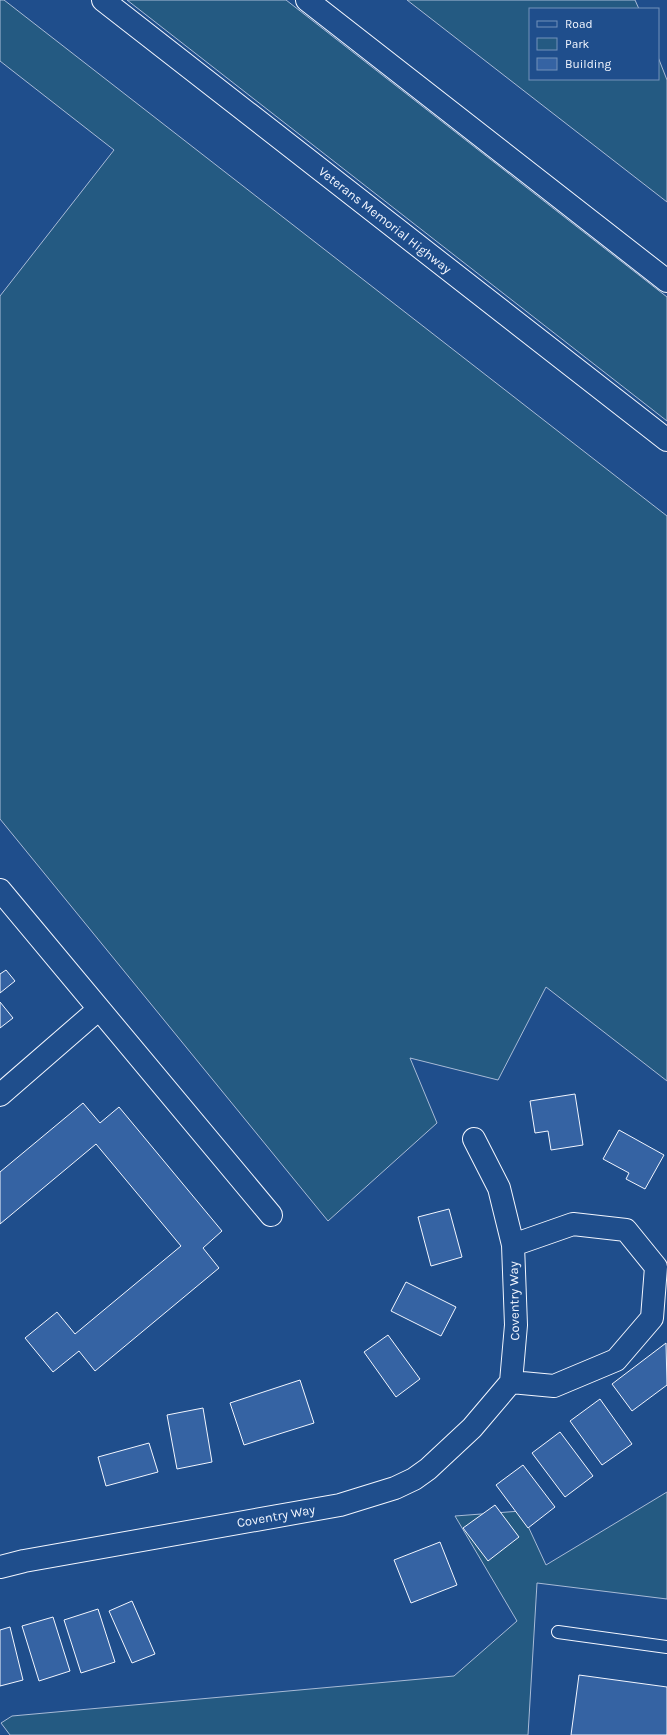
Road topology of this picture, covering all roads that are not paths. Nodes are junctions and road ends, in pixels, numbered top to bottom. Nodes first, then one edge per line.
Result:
1 (103, 0) edge
2 (307, 0) edge
3 (667, 281) edge
4 (667, 440) edge
5 (0, 890) edge
6 (98, 1009) junction
7 (0, 1095) edge
8 (474, 1139) dead end
9 (271, 1215) dead end
10 (513, 1245) junction
11 (511, 1382) junction
12 (0, 1567) edge
13 (558, 1632) dead end
14 (667, 1647) edge

1 - 4 main road, Veterans Memorial Highway
2 - 3 main road
5 - 6 main road
6 - 7 main road
6 - 9 main road
8 - 10 main road, Coventry Way
10 - 11 main road, Coventry Way
10 - 11 main road, Coventry Way
11 - 12 main road, Coventry Way
13 - 14 lane

